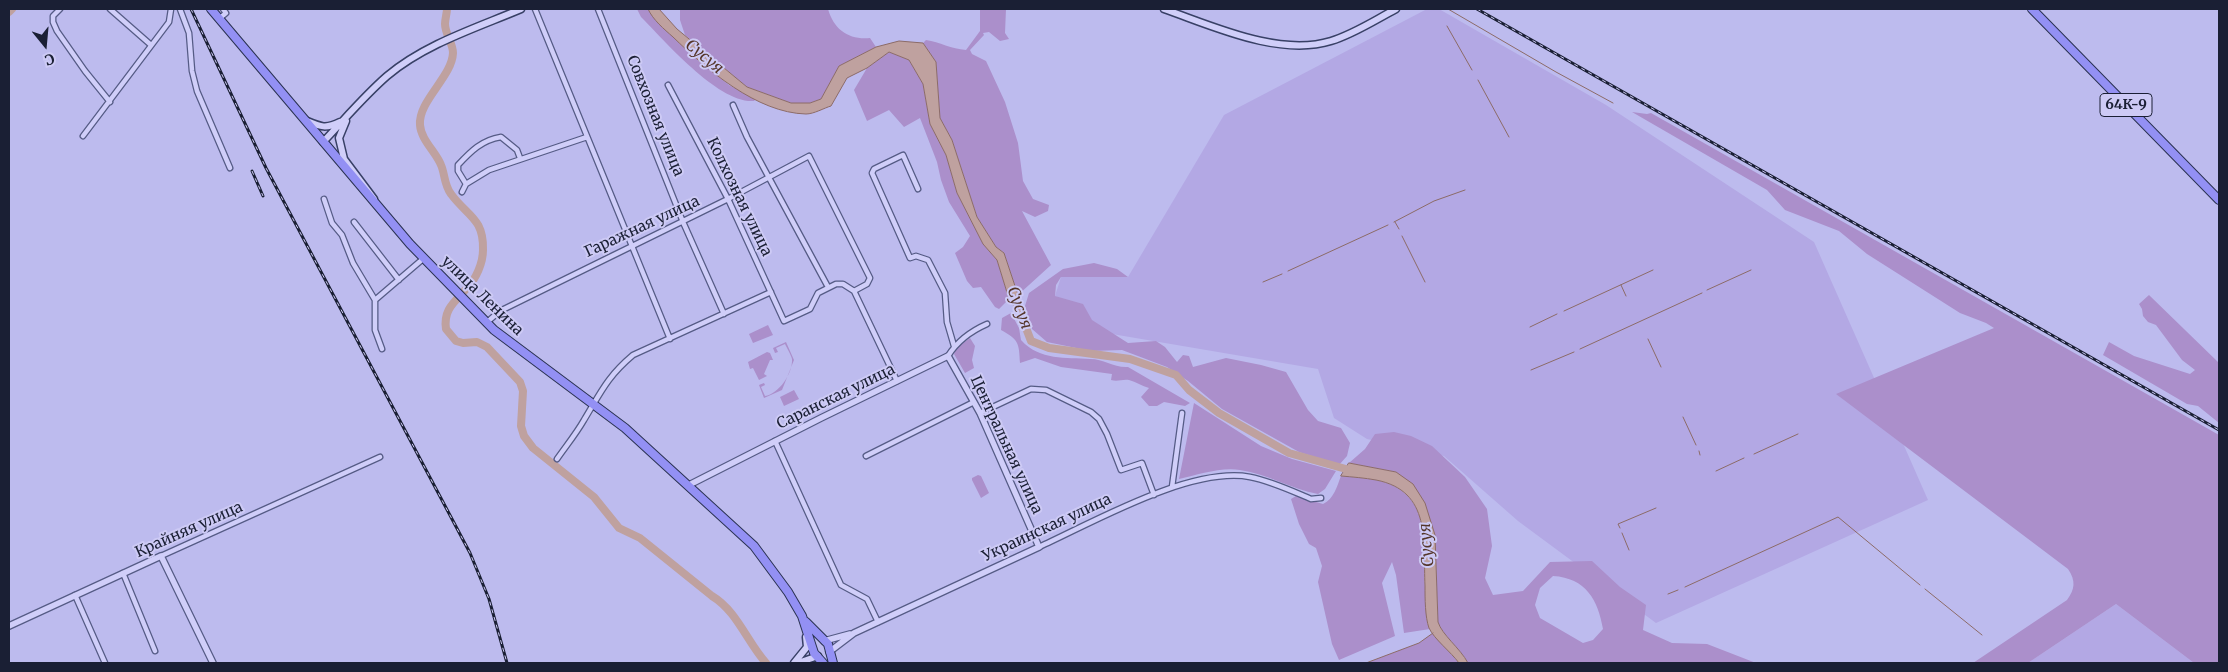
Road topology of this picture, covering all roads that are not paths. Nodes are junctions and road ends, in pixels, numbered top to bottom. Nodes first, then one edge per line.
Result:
1 (60, 9) edge
2 (110, 9) edge
3 (172, 9) edge
4 (180, 9) edge
5 (211, 9) edge
6 (521, 9) edge
7 (535, 9) edge
8 (598, 9) edge
9 (1164, 9) edge
10 (1396, 9) edge
11 (2032, 9) edge
12 (223, 13) edge
13 (151, 45) junction
14 (668, 85) dead end
15 (110, 102) junction
16 (733, 105) dead end
17 (347, 118) junction
18 (304, 120) junction
19 (83, 136) dead end
20 (587, 136) junction
21 (323, 142) junction
22 (520, 158) junction
23 (230, 168) dead end
24 (768, 177) junction
25 (466, 184) junction
26 (918, 189) dead end
27 (462, 192) dead end
28 (324, 199) dead end
29 (728, 200) junction
30 (2219, 200) edge
31 (378, 207) junction
32 (354, 222) dead end
33 (684, 222) junction
34 (631, 245) junction
35 (424, 258) junction
36 (399, 280) junction
37 (828, 287) junction
38 (854, 291) junction
39 (771, 292) junction
40 (375, 300) junction
41 (724, 314) junction
42 (486, 323) junction
43 (988, 324) dead end
44 (670, 339) junction
45 (954, 346) junction
46 (382, 349) dead end
47 (948, 356) junction
48 (897, 381) junction
49 (974, 402) junction
50 (594, 403) junction
51 (980, 413) junction
52 (1182, 413) dead end
53 (775, 442) junction
54 (866, 456) dead end
55 (380, 458) dead end
56 (557, 459) dead end
57 (689, 485) junction
58 (1172, 487) junction
59 (1154, 495) junction
60 (1321, 498) dead end
61 (1039, 547) junction
62 (161, 556) junction
63 (123, 573) junction
64 (74, 595) junction
65 (802, 616) junction
66 (878, 622) junction
67 (9, 626) edge
68 (854, 633) junction
69 (824, 641) junction
70 (814, 646) junction
71 (155, 651) dead end
72 (829, 652) junction
73 (820, 661) edge
74 (105, 663) edge
75 (213, 663) edge
76 (796, 663) edge
77 (803, 663) edge
78 (833, 663) edge

1 - 15 street
2 - 13 street
3 - 13 street
4 - 23 street
5 - 12 main road, улица Ленина
6 - 17 main road
7 - 20 street
8 - 33 street, Совхозная улица
9 - 10 main road
11 - 30 main road, 64К-9
12 - 18 main road, улица Ленина
13 - 15 street
14 - 29 street, Колхозная улица
15 - 19 street
16 - 24 street
17 - 18 main road
17 - 21 main road
17 - 31 main road
18 - 21 main road, улица Ленина
20 - 22 street
20 - 34 street
21 - 31 main road, улица Ленина
22 - 25 street
22 - 25 street
24 - 29 street, Гаражная улица
24 - 37 street
24 - 38 street, Гаражная улица
25 - 27 street
26 - 45 street
28 - 40 street
29 - 33 street, Гаражная улица
29 - 39 street, Колхозная улица
31 - 35 main road, улица Ленина
32 - 36 street
33 - 34 street, Гаражная улица
33 - 41 street, Совхозная улица
34 - 42 street, Гаражная улица
34 - 44 street
35 - 36 street
35 - 42 main road, улица Ленина
36 - 40 street
37 - 38 street
37 - 39 street, Колхозная улица
38 - 48 street
39 - 41 street
40 - 46 street
41 - 44 street
42 - 50 main road, улица Ленина
43 - 45 street
44 - 50 street
45 - 47 street
47 - 48 street, Саранская улица
47 - 49 street, Центральная улица
48 - 53 street, Саранская улица
49 - 51 street, Центральная улица
49 - 54 street
50 - 56 street
50 - 57 main road, улица Ленина
51 - 59 street
51 - 61 street, Центральная улица
52 - 58 street
53 - 57 street, Саранская улица
53 - 66 street
55 - 62 street, Крайняя улица
57 - 65 main road, улица Ленина
58 - 59 street, Украинская улица
58 - 60 street, Украинская улица
59 - 61 street, Украинская улица
61 - 66 street, Украинская улица
62 - 63 street, Крайняя улица
62 - 75 street
63 - 64 street, Крайняя улица
63 - 71 street
64 - 67 street, Крайняя улица
64 - 74 street
65 - 69 main road, улица Ленина
65 - 70 main road, улица Ленина
65 - 76 main road
66 - 68 street, Украинская улица
68 - 69 street
68 - 72 street, Украинская улица
69 - 70 main road
69 - 72 main road, улица Ленина
70 - 73 main road, улица Ленина
70 - 76 main road
72 - 73 main road, Украинская улица
72 - 78 main road, улица Ленина
73 - 76 main road, Украинская улица
73 - 77 main road

